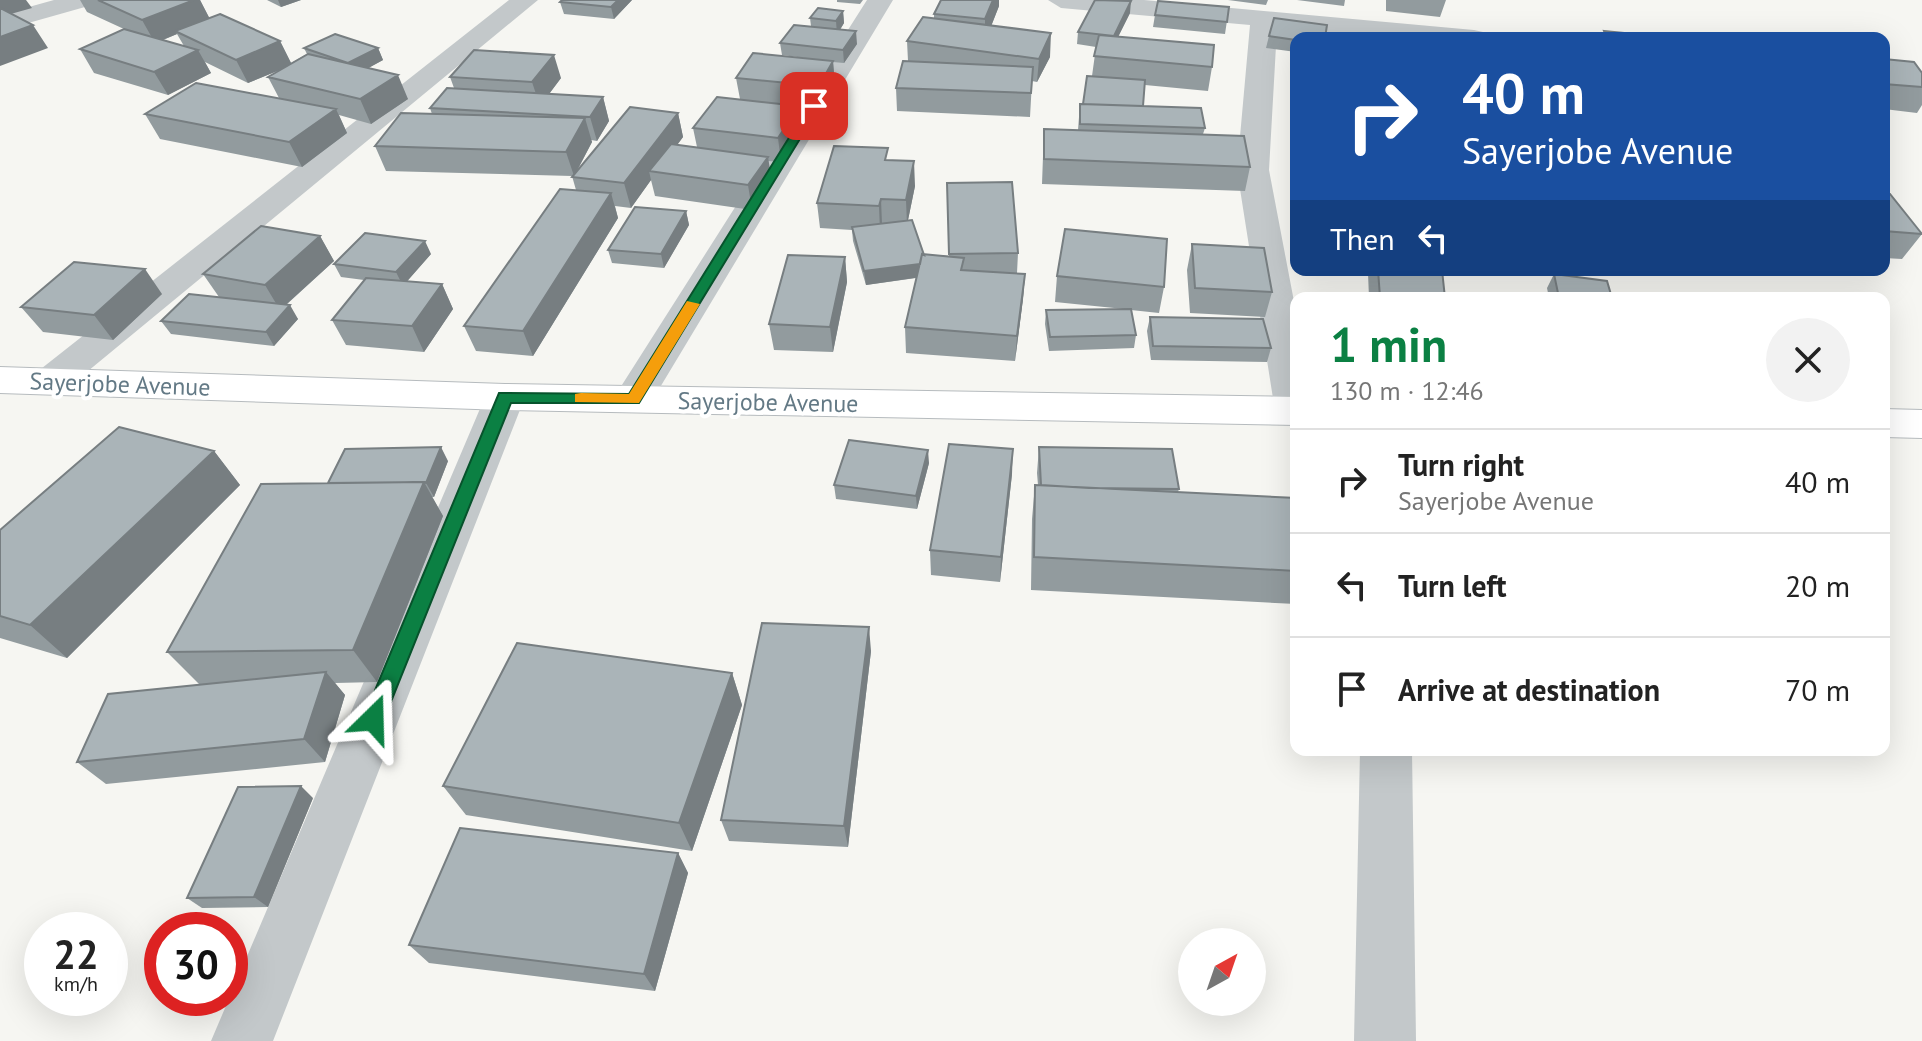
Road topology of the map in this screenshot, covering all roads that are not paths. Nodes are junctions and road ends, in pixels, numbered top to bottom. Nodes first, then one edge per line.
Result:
1 (83, 0) edge
2 (525, 0) edge
3 (880, 0) edge
4 (1061, 0) edge
5 (1264, 19) junction
6 (0, 23) edge
7 (1408, 32) edge
8 (0, 380) edge
9 (51, 381) junction
10 (1290, 382) edge
11 (505, 397) junction
12 (633, 399) junction
13 (1290, 411) edge
14 (1890, 423) edge
15 (1922, 424) edge
16 (1386, 756) edge
17 (242, 1041) edge
18 (1385, 1041) edge

1 - 6 street
2 - 9 street
3 - 12 street
4 - 5 street
5 - 7 street
5 - 10 street
8 - 9 main road, Sayerjobe Avenue
9 - 11 main road, Sayerjobe Avenue
11 - 12 main road, Sayerjobe Avenue
11 - 17 street
12 - 13 main road, Sayerjobe Avenue
14 - 15 main road
16 - 18 street

